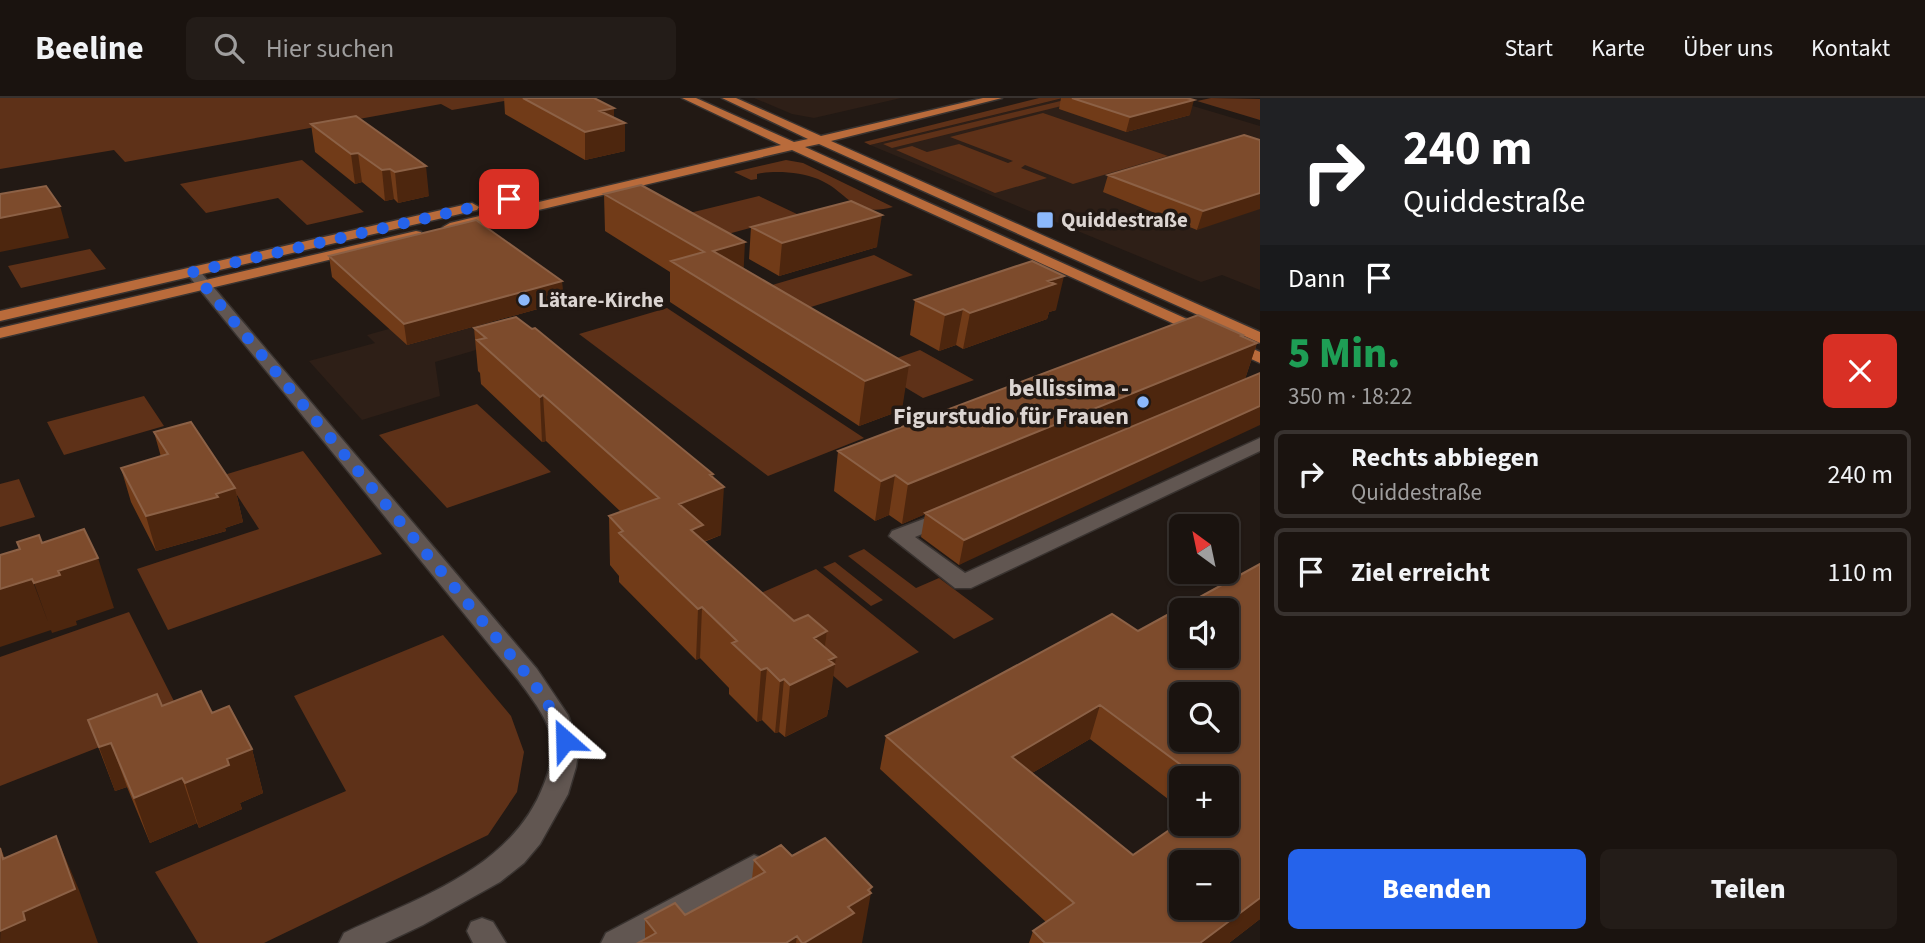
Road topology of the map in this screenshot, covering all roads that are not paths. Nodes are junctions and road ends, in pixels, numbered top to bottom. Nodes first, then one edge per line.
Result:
1 (687, 98) edge
2 (727, 98) edge
3 (952, 98) edge
4 (997, 98) edge
5 (804, 132) junction
6 (776, 138) junction
7 (820, 140) junction
8 (792, 146) junction
9 (199, 278) junction
10 (0, 316) edge
11 (0, 333) edge
12 (1260, 338) edge
13 (1260, 358) edge
14 (1260, 444) edge
15 (963, 510) edge
16 (754, 867) dead end
17 (355, 943) edge
18 (617, 943) edge

1 - 6 main road
2 - 5 main road
3 - 5 main road
4 - 7 main road
5 - 6 main road
5 - 7 main road
6 - 8 main road
6 - 9 main road
7 - 8 main road
7 - 12 main road
8 - 9 main road
8 - 13 main road
9 - 10 main road
9 - 11 main road
9 - 17 street
14 - 15 street
16 - 18 street

